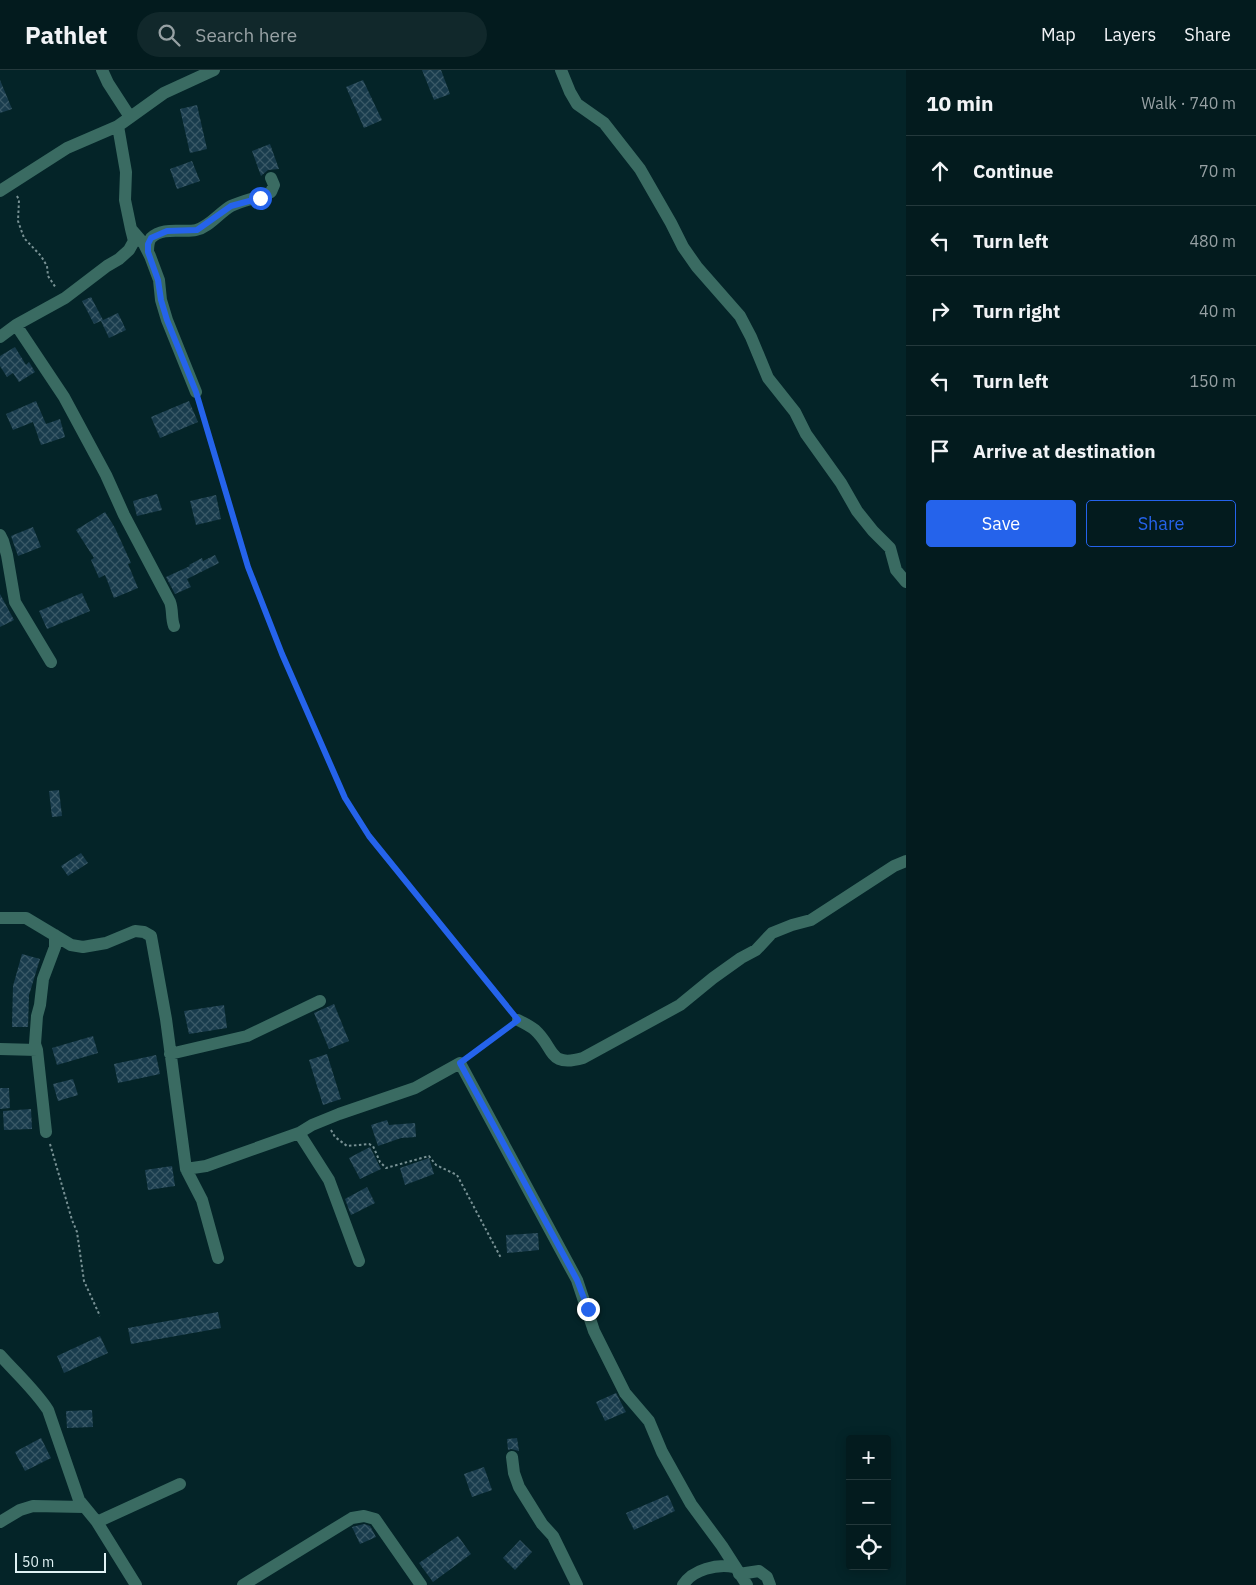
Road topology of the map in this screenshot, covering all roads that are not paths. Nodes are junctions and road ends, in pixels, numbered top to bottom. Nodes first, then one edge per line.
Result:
1 (102, 70) edge
2 (214, 70) edge
3 (561, 70) edge
4 (130, 116) junction
5 (118, 126) junction
6 (271, 178) dead end
7 (5, 188) edge
8 (131, 229) junction
9 (148, 252) junction
10 (16, 325) junction
11 (0, 337) edge
12 (196, 392) road end
13 (0, 536) edge
14 (906, 582) edge
15 (174, 626) dead end
16 (51, 662) dead end
17 (906, 861) edge
18 (0, 918) edge
19 (55, 935) junction
20 (320, 1001) dead end
21 (518, 1020) road end
22 (0, 1049) edge
23 (37, 1050) junction
24 (170, 1054) junction
25 (46, 1132) road end
26 (298, 1133) junction
27 (186, 1169) junction
28 (218, 1258) dead end
29 (359, 1262) dead end
30 (0, 1355) edge
31 (512, 1457) dead end
32 (180, 1484) dead end
33 (84, 1507) junction
34 (0, 1522) edge
35 (98, 1522) junction
36 (736, 1570) junction
37 (136, 1585) edge
38 (243, 1585) edge
39 (421, 1585) edge
40 (577, 1585) edge
41 (683, 1585) edge
42 (747, 1585) edge
43 (770, 1585) edge

1 - 4 street
2 - 4 street
3 - 14 street
4 - 5 street
5 - 7 street
5 - 8 street
6 - 9 street
8 - 9 street
8 - 10 street
9 - 12 street
10 - 11 street
10 - 15 street
13 - 16 street
17 - 21 street
18 - 19 street
19 - 23 street
19 - 24 street
20 - 24 street
22 - 23 street
23 - 25 street
24 - 27 street
26 - 27 street
26 - 29 street
26 - 36 street
27 - 28 street
30 - 33 street
31 - 40 street
32 - 35 street
33 - 34 street
33 - 35 street
35 - 37 street
36 - 41 street
36 - 42 street
36 - 43 street
38 - 39 street

